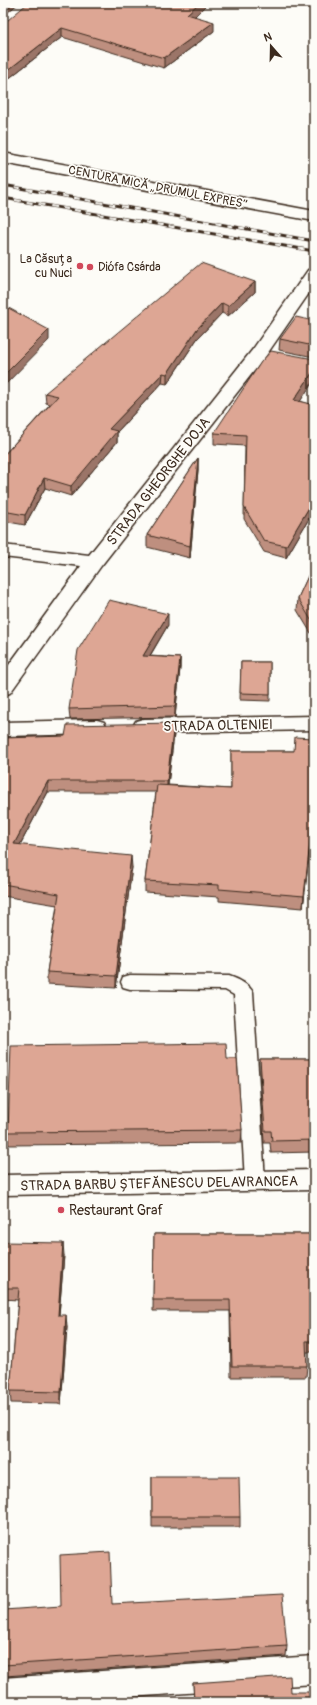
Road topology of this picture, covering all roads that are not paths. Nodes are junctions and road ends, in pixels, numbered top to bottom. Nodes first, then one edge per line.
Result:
1 (3, 158) edge
2 (314, 216) edge
3 (314, 274) edge
4 (259, 353) junction
5 (279, 357) edge
6 (3, 551) edge
7 (94, 562) junction
8 (3, 688) edge
9 (314, 723) edge
10 (3, 729) edge
11 (130, 982) dead end
12 (314, 1180) edge
13 (255, 1181) junction
14 (3, 1185) edge
15 (314, 1670) edge
16 (3, 1692) edge

1 - 2 street, CENTURA MICĂ „DRUMUL EXPRES”
3 - 4 street, STRADA GHEORGHE DOJA
4 - 5 street
4 - 7 street, STRADA GHEORGHE DOJA
6 - 7 street
7 - 8 street, STRADA GHEORGHE DOJA
9 - 10 street, STRADA OLTENIEI
11 - 13 lane
12 - 13 street, STRADA BARBU ȘTEFĂNESCU DELAVRANCEA
13 - 14 street, STRADA BARBU ȘTEFĂNESCU DELAVRANCEA
15 - 16 street

